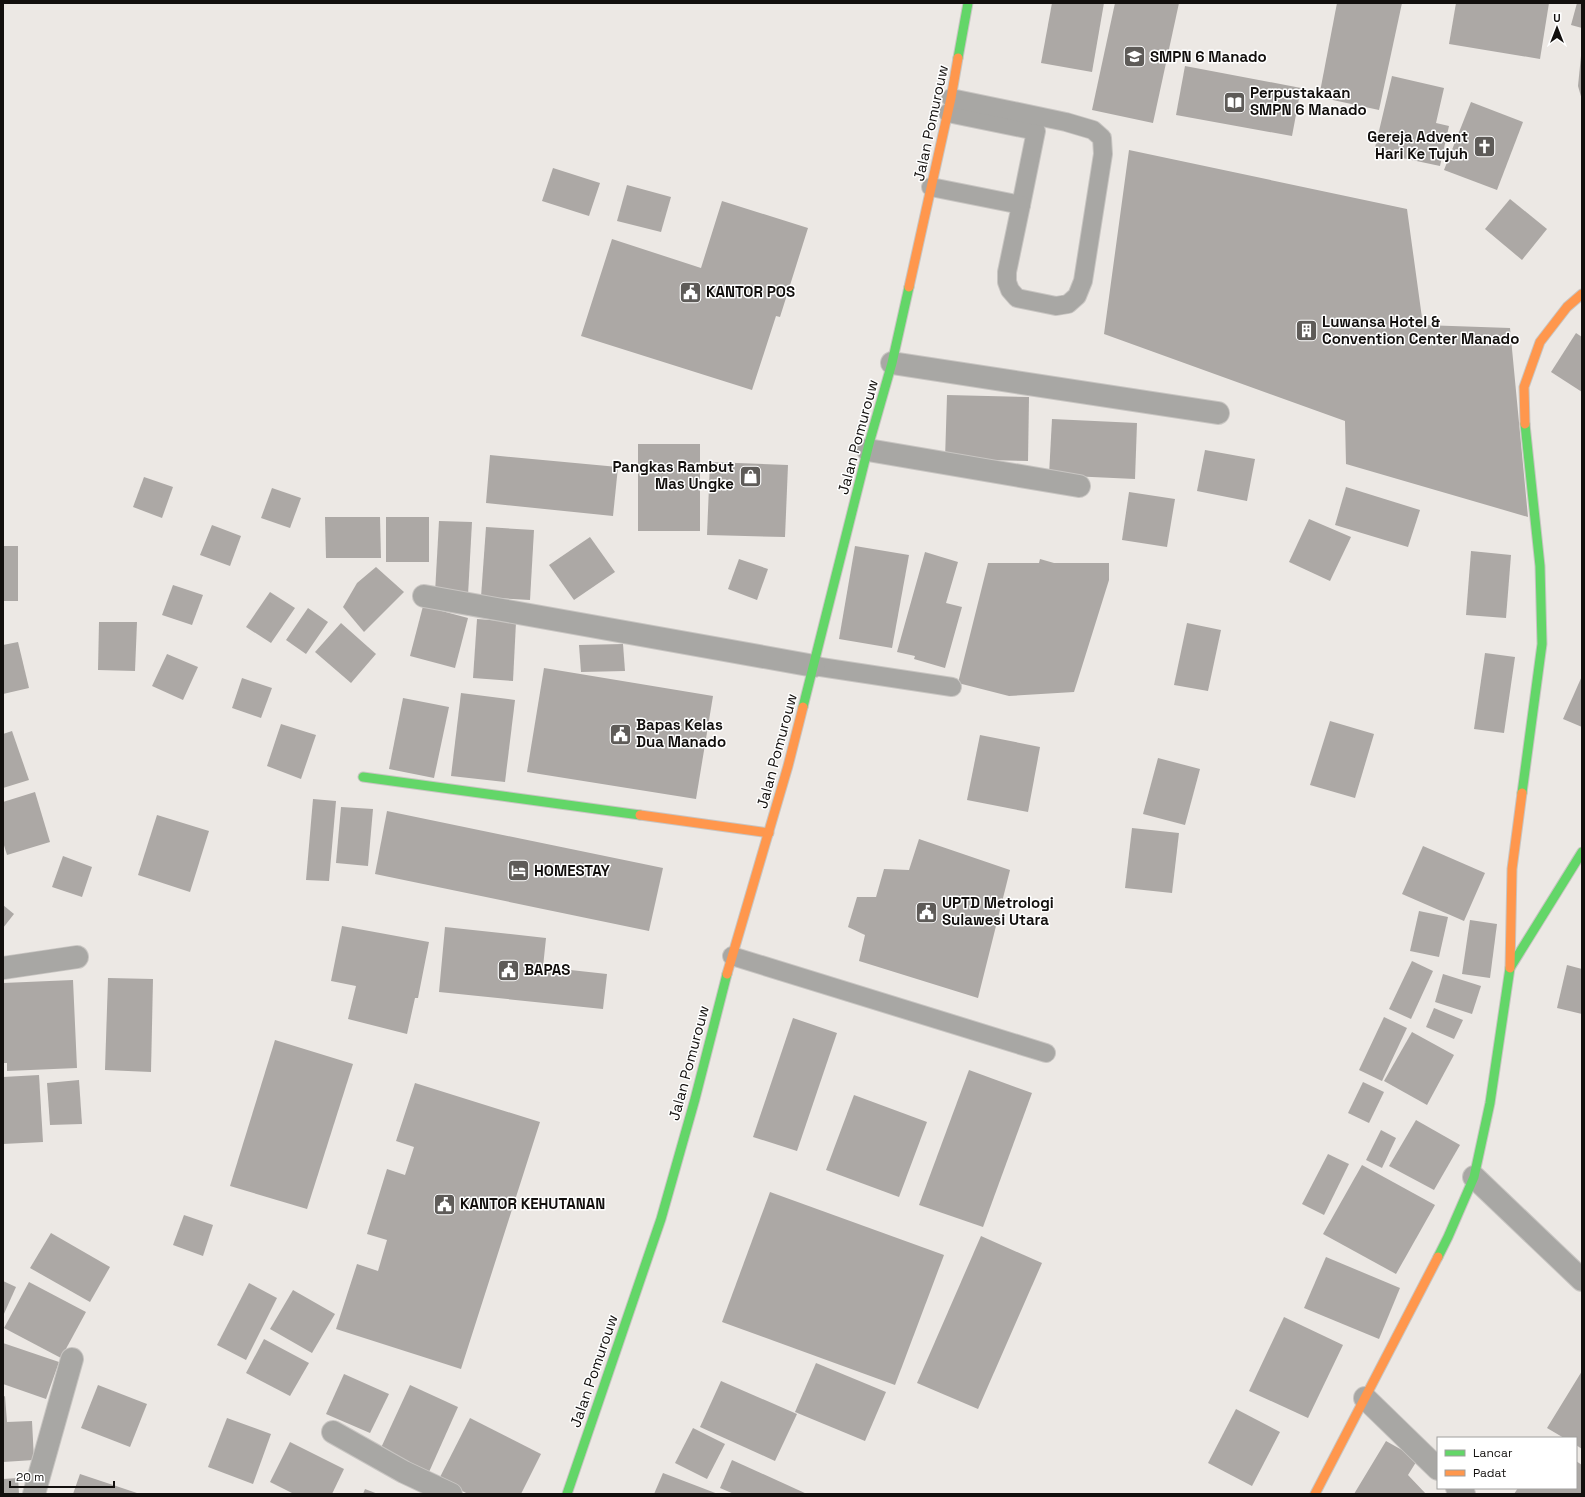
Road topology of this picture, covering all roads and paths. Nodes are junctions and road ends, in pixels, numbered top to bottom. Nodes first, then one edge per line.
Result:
1 (968, 3) edge
2 (949, 106) junction
3 (931, 187) junction
4 (1021, 205) junction
5 (1582, 294) edge
6 (892, 363) junction
7 (1218, 413) dead end
8 (868, 450) junction
9 (1079, 486) dead end
10 (424, 596) dead end
11 (814, 666) junction
12 (952, 687) dead end
13 (363, 777) dead end
14 (769, 833) junction
15 (1582, 852) edge
16 (732, 956) junction
17 (77, 957) dead end
18 (3, 968) edge
19 (1510, 968) junction
20 (1046, 1053) dead end
21 (1474, 1177) junction
22 (1582, 1280) edge
23 (72, 1360) dead end
24 (1365, 1398) junction
25 (333, 1432) dead end
26 (1437, 1468) edge
27 (34, 1494) edge
28 (450, 1494) edge
29 (567, 1494) edge
30 (1315, 1494) edge

1 - 2 street, Jalan Pomurouw
2 - 3 street, Jalan Pomurouw
2 - 4 lane
2 - 4 lane
3 - 4 lane
3 - 6 street, Jalan Pomurouw
5 - 19 street
6 - 7 street
6 - 8 street, Jalan Pomurouw
8 - 9 street
8 - 11 street, Jalan Pomurouw
10 - 11 street
11 - 12 lane
11 - 14 street, Jalan Pomurouw
13 - 14 street
14 - 16 street, Jalan Pomurouw
15 - 19 street
16 - 20 lane
16 - 29 street, Jalan Pomurouw
17 - 18 street
19 - 21 street
21 - 22 street
21 - 24 street
23 - 27 street
24 - 26 street
24 - 30 street
25 - 28 street

